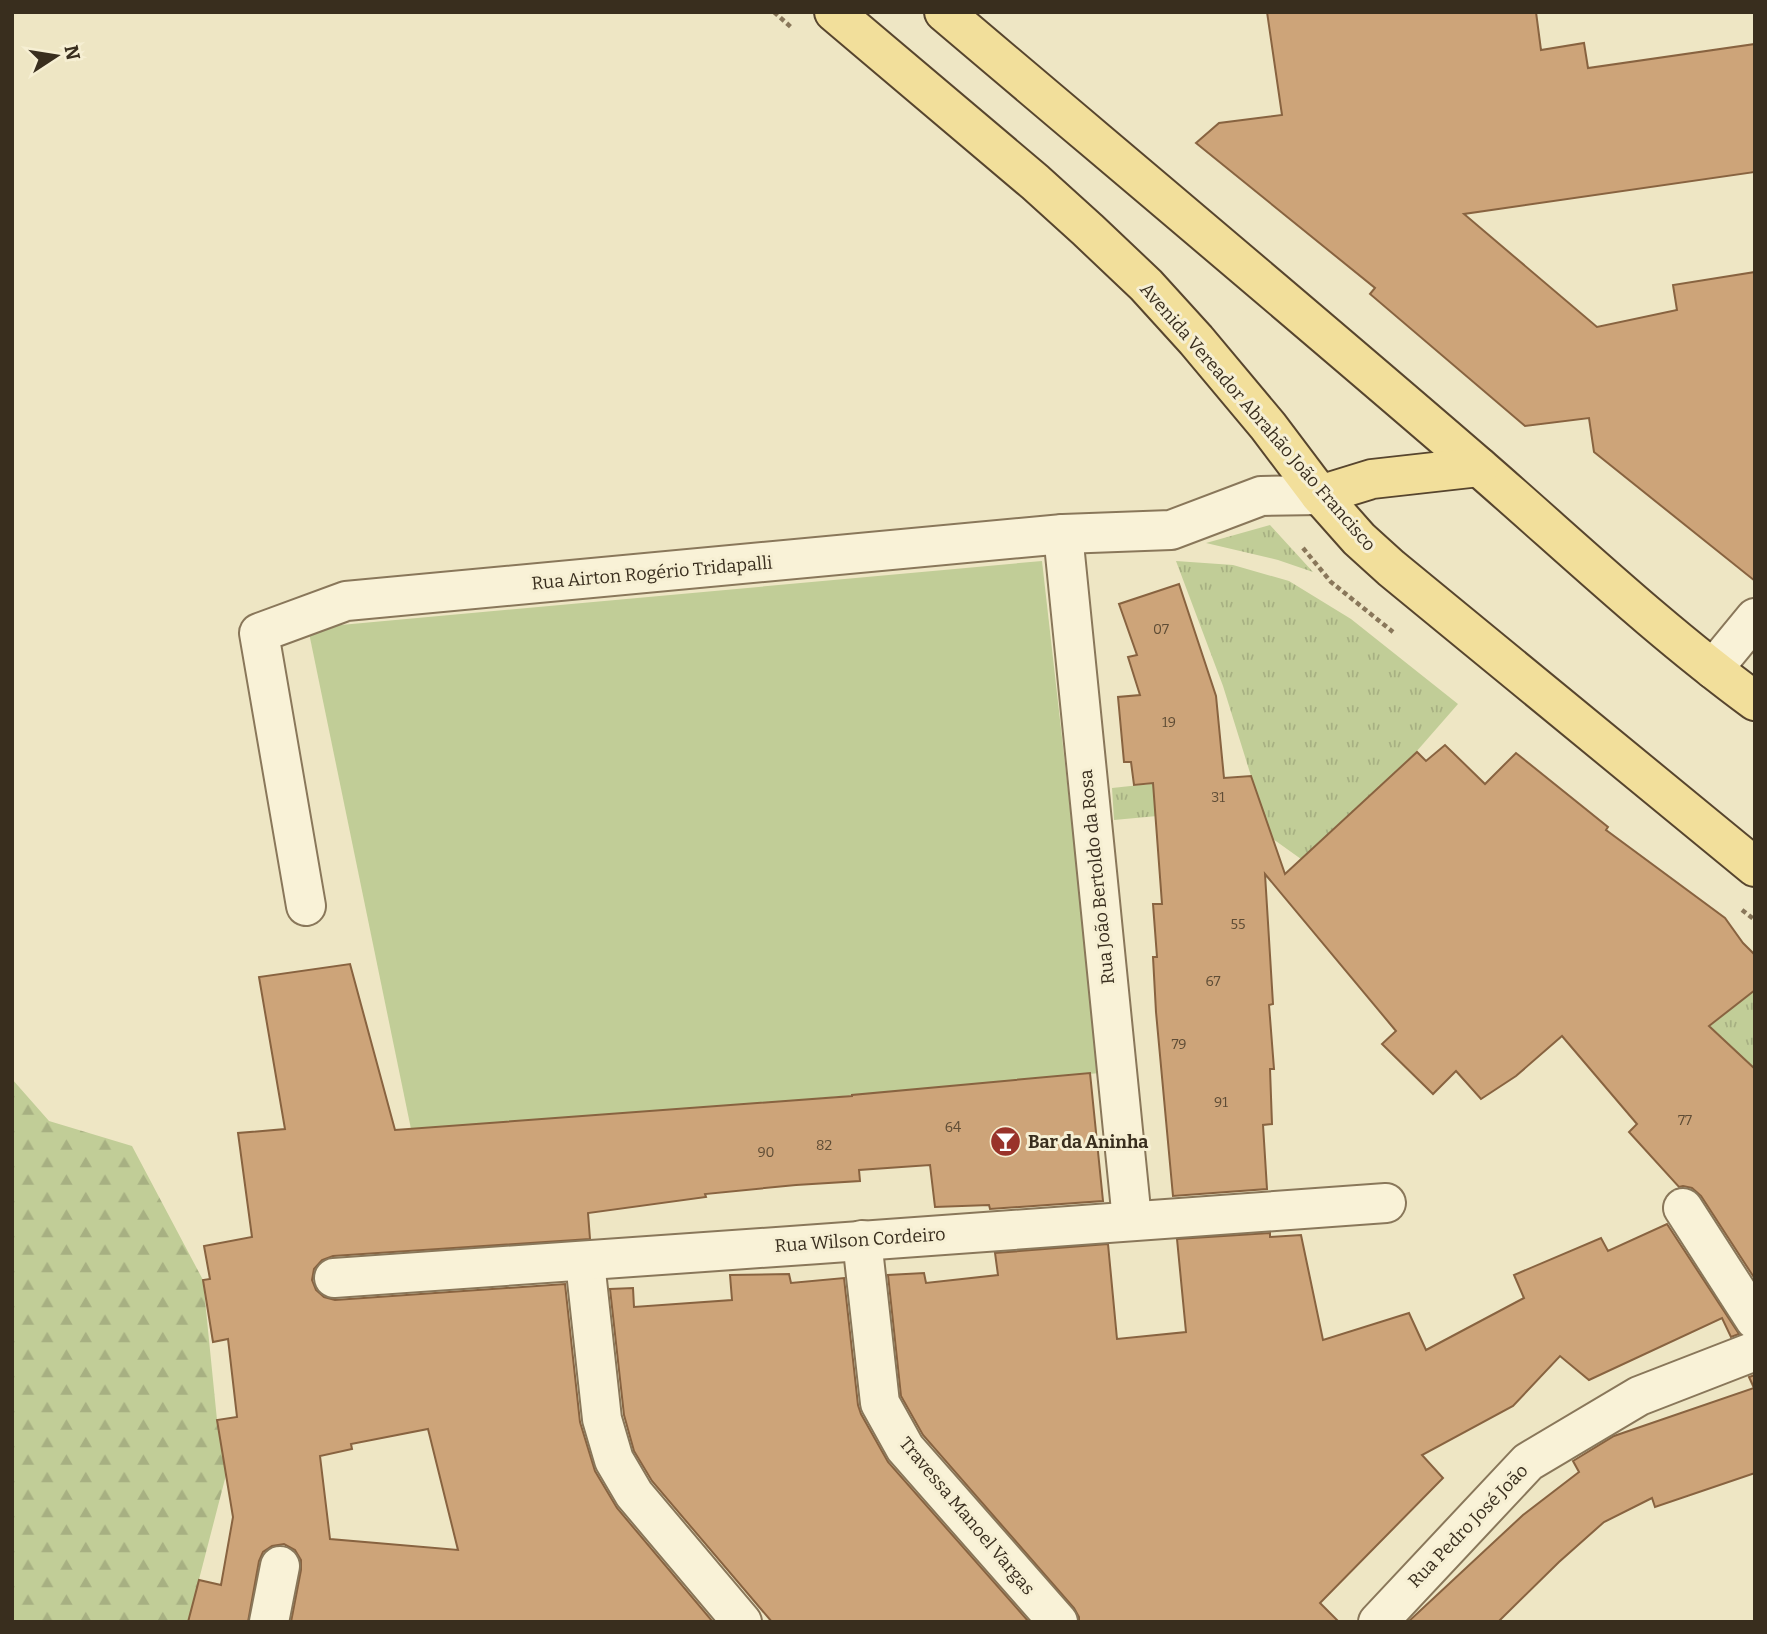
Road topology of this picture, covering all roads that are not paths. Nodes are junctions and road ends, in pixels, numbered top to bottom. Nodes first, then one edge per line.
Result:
1 (834, 12) edge
2 (944, 12) edge
3 (1479, 467) junction
4 (1320, 495) junction
5 (1063, 534) junction
6 (1755, 618) edge
7 (1713, 670) junction
8 (1755, 701) edge
9 (1755, 867) edge
10 (306, 906) dead end
11 (1386, 1203) dead end
12 (1683, 1208) dead end
13 (1132, 1220) junction
14 (862, 1240) junction
15 (585, 1262) junction
16 (334, 1278) dead end
17 (1755, 1320) edge
18 (1755, 1351) edge
19 (280, 1566) dead end
20 (269, 1622) edge
21 (742, 1622) edge
22 (1058, 1622) edge
23 (1378, 1622) edge

1 - 4 main road, Avenida Vereador Abrahão João Francisco
2 - 3 main road
3 - 4 main road
3 - 7 main road
4 - 5 street, Rua Airton Rogério Tridapalli
4 - 9 main road, Avenida Vereador Abrahão João Francisco
5 - 10 street, Rua Airton Rogério Tridapalli
5 - 13 street, Rua João Bertoldo da Rosa
6 - 7 street
7 - 8 main road
11 - 13 street, Rua Wilson Cordeiro
12 - 17 street
13 - 14 street, Rua Wilson Cordeiro
14 - 15 street, Rua Wilson Cordeiro
14 - 22 street, Travessa Manoel Vargas
15 - 16 street, Rua Wilson Cordeiro
15 - 21 street
18 - 23 street, Rua Pedro José João
19 - 20 street

